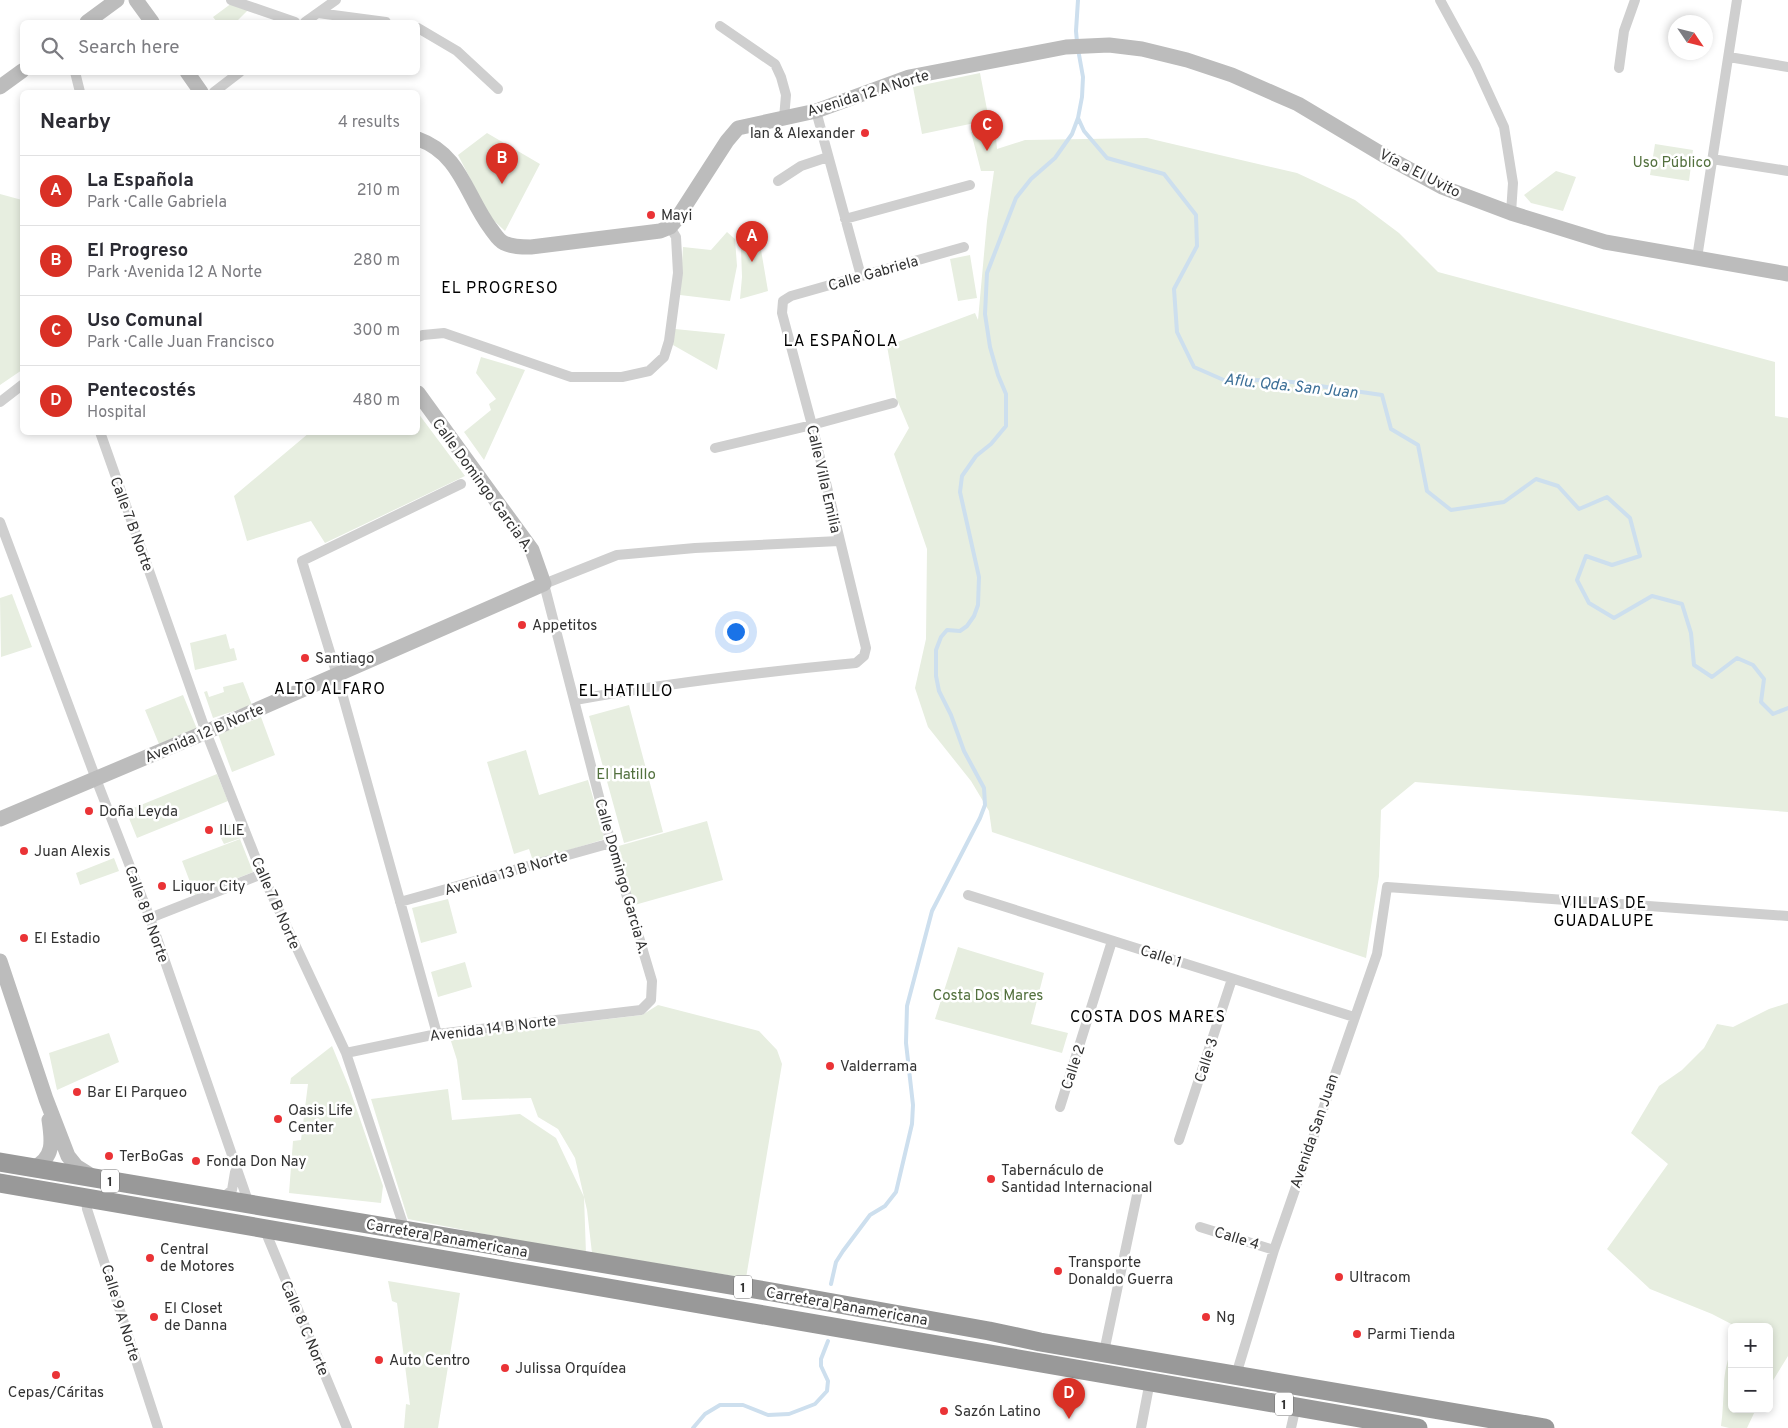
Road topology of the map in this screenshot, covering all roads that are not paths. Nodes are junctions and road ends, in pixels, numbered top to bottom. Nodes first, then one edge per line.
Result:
1 (117, 0) edge
2 (136, 0) edge
3 (231, 0) edge
4 (336, 0) edge
5 (1440, 0) edge
6 (1635, 0) edge
7 (1737, 0) edge
8 (318, 14) junction
9 (90, 20) edge
10 (151, 20) edge
11 (289, 20) edge
12 (308, 20) edge
13 (369, 20) edge
14 (720, 26) dead end
15 (420, 29) edge
16 (1066, 47) joint
17 (1729, 57) junction
18 (1788, 67) edge
19 (1619, 68) dead end
20 (20, 72) edge
21 (76, 75) edge
22 (189, 75) edge
23 (236, 75) edge
24 (0, 87) edge
25 (498, 89) dead end
26 (80, 90) edge
27 (200, 90) edge
28 (217, 90) edge
29 (816, 111) junction
30 (784, 118) junction
31 (420, 140) edge
32 (828, 157) junction
33 (1712, 159) junction
34 (1788, 170) edge
35 (778, 181) dead end
36 (970, 185) dead end
37 (1511, 213) junction
38 (845, 219) junction
39 (670, 227) junction
40 (964, 247) dead end
41 (1697, 258) junction
42 (1788, 274) edge
43 (861, 276) junction
44 (782, 301) joint
45 (420, 336) edge
46 (20, 387) edge
47 (420, 397) edge
48 (0, 402) edge
49 (893, 403) dead end
50 (812, 425) junction
51 (101, 435) edge
52 (715, 448) dead end
53 (461, 484) dead end
54 (0, 522) edge
55 (839, 541) junction
56 (544, 584) junction
57 (337, 675) junction
58 (575, 700) junction
59 (206, 732) junction
60 (96, 779) junction
61 (0, 819) edge
62 (612, 843) junction
63 (262, 874) junction
64 (968, 895) dead end
65 (400, 902) junction
66 (1788, 916) edge
67 (150, 918) junction
68 (1112, 941) junction
69 (0, 961) edge
70 (1232, 979) junction
71 (641, 1010) joint
72 (1354, 1017) junction
73 (437, 1034) junction
74 (346, 1053) junction
75 (46, 1099) junction
76 (1060, 1107) dead end
77 (1179, 1140) dead end
78 (0, 1162) edge
79 (33, 1168) junction
80 (235, 1168) junction
81 (0, 1174) edge
82 (100, 1179) junction
83 (0, 1183) edge
84 (1137, 1195) dead end
85 (86, 1198) junction
86 (218, 1199) junction
87 (249, 1204) junction
88 (1200, 1227) dead end
89 (264, 1228) junction
90 (406, 1230) junction
91 (384, 1249) junction
92 (1274, 1250) junction
93 (1040, 1342) junction
94 (1104, 1352) junction
95 (1228, 1374) junction
96 (1150, 1381) junction
97 (1296, 1406) junction
98 (158, 1428) edge
99 (346, 1428) edge
100 (1141, 1428) edge
101 (1291, 1428) edge
102 (1418, 1428) edge
103 (1545, 1428) edge

1 - 9 street
2 - 10 street
3 - 11 street
4 - 8 street
5 - 37 street
6 - 19 street
7 - 17 street
8 - 12 street
8 - 13 street
14 - 30 street
15 - 25 street
16 - 29 street, Avenida 12 A Norte
16 - 37 street, Vía a El Uvito
17 - 18 street
17 - 33 street
20 - 24 street
21 - 26 street
22 - 27 street
23 - 28 street
29 - 30 street, Avenida 12 A Norte
29 - 32 street
30 - 39 street, Avenida 12 A Norte
31 - 39 street
32 - 35 street
32 - 38 street
33 - 34 street
33 - 41 street
36 - 38 street
37 - 41 street, Vía a El Uvito
38 - 43 street
39 - 45 street
40 - 43 street, Calle Gabriela
41 - 42 street, Vía a El Uvito
43 - 44 street, Calle Gabriela
44 - 50 street, Calle Villa Emilia
46 - 48 street
47 - 56 street, Calle Domingo Garcia A.
49 - 50 street
50 - 52 street
50 - 55 street, Calle Villa Emilia
51 - 59 street, Calle 7 B Norte
53 - 57 street
54 - 60 street, Calle 8 B Norte
55 - 56 street
55 - 58 street, Calle Villa Emilia
56 - 57 street, Avenida 12 B Norte
56 - 58 street, Calle Domingo Garcia A.
57 - 59 street, Avenida 12 B Norte
57 - 65 street
58 - 62 street, Calle Domingo Garcia A.
59 - 60 street, Avenida 12 B Norte
59 - 63 street, Calle 7 B Norte
60 - 61 street, Avenida 12 B Norte
60 - 67 street, Calle 8 B Norte
62 - 65 street, Avenida 13 B Norte
62 - 71 street, Calle Domingo Garcia A.
63 - 67 street
63 - 74 street, Calle 7 B Norte
64 - 68 street, Calle 1
65 - 73 street
66 - 72 street, Avenida San Juan
67 - 80 street, Calle 8 B Norte
68 - 70 street, Calle 1
68 - 76 street, Calle 2
69 - 75 street
70 - 72 street, Calle 1
70 - 77 street, Calle 3
71 - 73 street, Avenida 14 B Norte
72 - 92 street, Avenida San Juan
73 - 74 street, Avenida 14 B Norte
74 - 90 street, Calle 7 B Norte
75 - 79 street
75 - 82 street
78 - 79 highway, Carretera Panamericana / 1
79 - 82 highway, Carretera Panamericana / 1
80 - 86 street
80 - 87 street, Calle 8 B Norte
81 - 85 highway
82 - 86 highway, Carretera Panamericana / 1
83 - 85 highway, Carretera Panamericana / 1
84 - 94 street
85 - 86 highway
85 - 89 highway, Carretera Panamericana / 1
85 - 98 street, Calle 9 A Norte
86 - 87 highway, Carretera Panamericana / 1
87 - 90 highway, Carretera Panamericana / 1
87 - 91 highway
88 - 92 street, Calle 4
89 - 91 highway, Carretera Panamericana / 1
89 - 99 street, Calle 8 C Norte
90 - 93 highway, Carretera Panamericana / 1
91 - 96 highway, Carretera Panamericana / 1
92 - 95 street, Avenida San Juan
93 - 94 highway, Carretera Panamericana / 1
93 - 96 highway
94 - 95 highway, Carretera Panamericana / 1
95 - 96 highway
95 - 103 highway, Carretera Panamericana / 1
96 - 97 highway, Carretera Panamericana / 1
96 - 100 street
97 - 101 street
97 - 102 highway, Carretera Panamericana / 1

